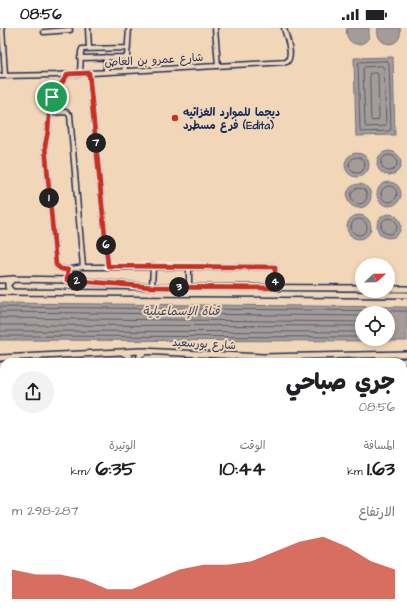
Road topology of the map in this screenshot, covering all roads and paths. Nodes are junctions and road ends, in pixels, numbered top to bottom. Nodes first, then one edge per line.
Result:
1 (2, 28) edge
2 (88, 28) edge
3 (129, 28) edge
4 (215, 28) edge
5 (284, 28) edge
6 (63, 29) edge
7 (50, 30) edge
8 (70, 30) dead end
9 (44, 32) dead end
10 (1, 36) edge
11 (2, 44) edge
12 (128, 48) junction
13 (89, 49) junction
14 (106, 57) junction
15 (127, 57) junction
16 (80, 58) junction
17 (2, 59) edge
18 (218, 66) junction
19 (124, 71) junction
20 (106, 72) junction
21 (89, 73) junction
22 (68, 74) junction
23 (80, 74) junction
24 (2, 75) edge
25 (49, 113) junction
26 (108, 266) junction
27 (153, 266) junction
28 (83, 267) junction
29 (189, 267) junction
30 (68, 270) junction
31 (13, 279) junction
32 (0, 280) edge
33 (67, 280) junction
34 (152, 287) junction
35 (189, 287) junction
36 (275, 288) junction
37 (355, 288) edge
38 (395, 289) edge
39 (407, 289) edge
40 (0, 292) edge
41 (12, 292) junction
42 (407, 295) edge
43 (147, 351) junction
44 (122, 352) junction
45 (407, 354) edge
46 (0, 358) edge
47 (129, 358) edge
48 (140, 358) edge

1 - 10 street
2 - 13 street
3 - 12 street
4 - 18 street
5 - 18 street, شارع عمرو بن العاص
6 - 7 street
6 - 8 street
7 - 9 street
10 - 11 street
11 - 17 street
12 - 13 street
12 - 15 street
13 - 16 street
14 - 15 street
14 - 16 street
14 - 20 street
15 - 19 street
16 - 23 street
17 - 24 street
18 - 19 street, شارع عمرو بن العاص
19 - 20 street, شارع عمرو بن العاص
20 - 21 street, شارع عمرو بن العاص
21 - 23 street, شارع عمرو بن العاص
21 - 26 street
22 - 23 street, شارع عمرو بن العاص
22 - 24 street, شارع عمرو بن العاص
22 - 25 street
25 - 28 street
25 - 30 street
26 - 27 street
26 - 28 street
27 - 29 street
27 - 34 street
28 - 30 street
29 - 35 street
29 - 36 street
30 - 33 street
31 - 32 main road
31 - 33 main road
31 - 41 main road
33 - 34 main road
34 - 35 main road
35 - 36 main road
36 - 37 main road
38 - 39 main road
40 - 41 main road
41 - 42 main road
43 - 44 main road, شارع بورسعيد
43 - 45 main road, شارع بورسعيد
43 - 48 main road
44 - 46 main road, شارع بورسعيد
44 - 47 main road

